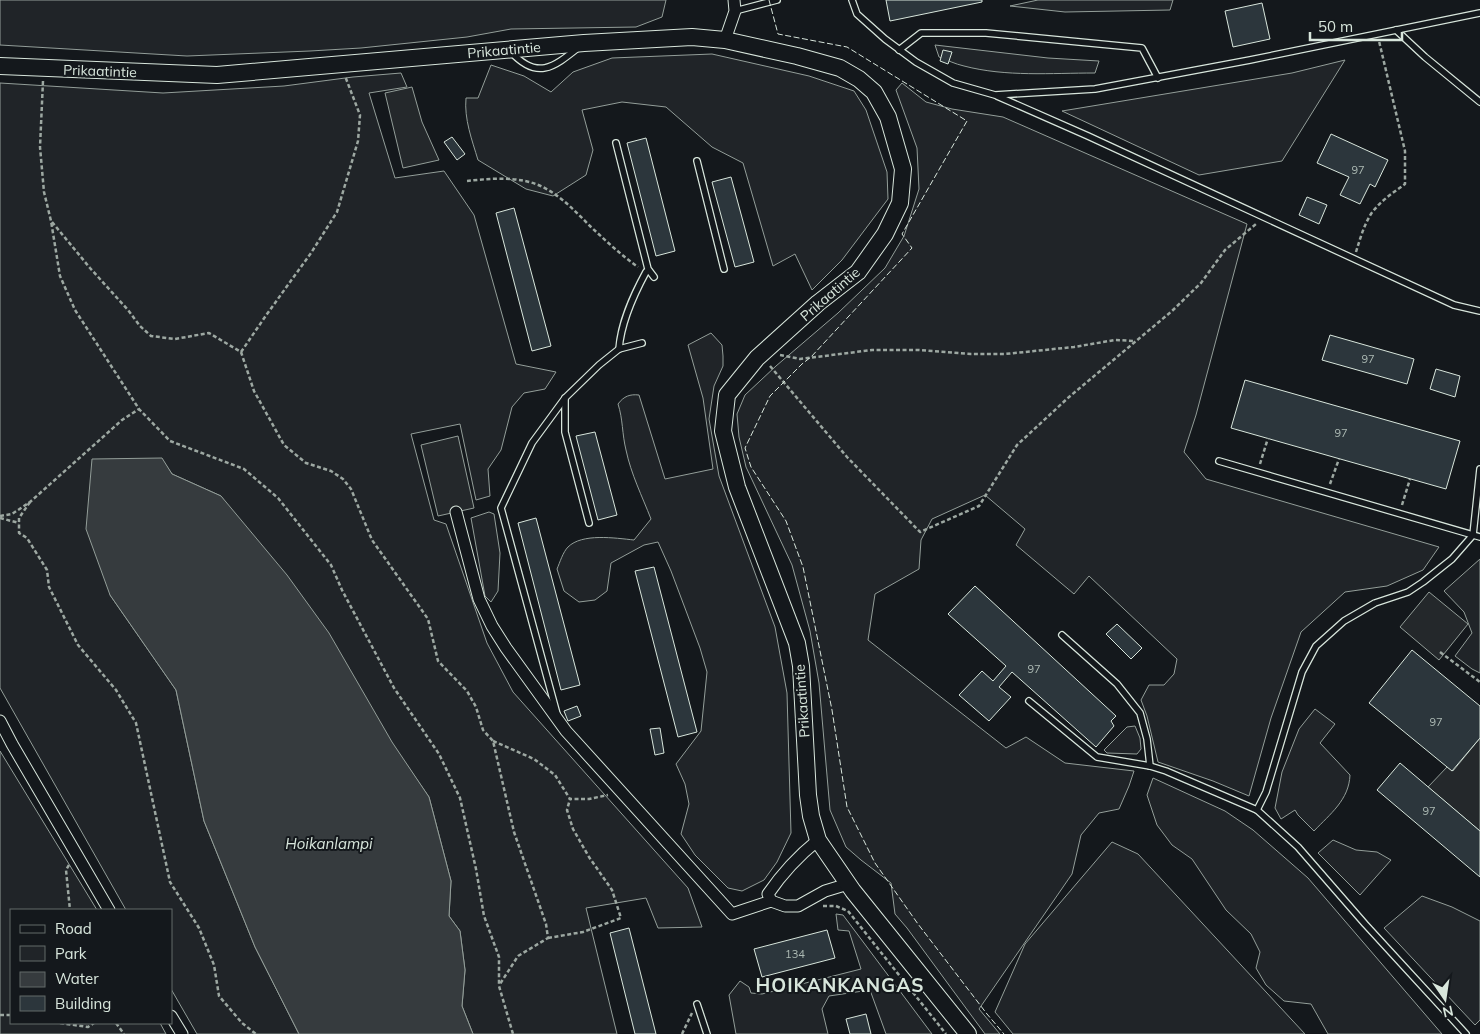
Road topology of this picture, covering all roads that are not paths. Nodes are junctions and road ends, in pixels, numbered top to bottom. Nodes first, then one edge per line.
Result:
1 (777, 0) edge
2 (852, 0) edge
3 (735, 6) edge
4 (1480, 13) edge
5 (1396, 30) junction
6 (725, 40) junction
7 (584, 43) junction
8 (510, 50) junction
9 (899, 50) junction
10 (0, 66) edge
11 (1158, 78) junction
12 (995, 95) junction
13 (1480, 102) edge
14 (616, 143) dead end
15 (697, 161) dead end
16 (724, 268) dead end
17 (646, 272) road end
18 (654, 277) dead end
19 (1480, 311) edge
20 (642, 343) dead end
21 (619, 350) junction
22 (565, 398) junction
23 (1219, 461) dead end
24 (1480, 469) edge
25 (456, 512) dead end
26 (589, 523) dead end
27 (1473, 535) junction
28 (1480, 537) edge
29 (1062, 635) dead end
30 (1029, 701) dead end
31 (0, 721) edge
32 (559, 721) junction
33 (1150, 766) junction
34 (1257, 810) junction
35 (818, 840) junction
36 (848, 884) junction
37 (771, 901) junction
38 (108, 909) edge
39 (697, 1004) road end
40 (172, 1018) edge
41 (182, 1034) edge
42 (707, 1034) edge
43 (968, 1034) edge
44 (1466, 1034) edge

1 - 3 lane
2 - 9 lane
3 - 6 street
4 - 5 lane
5 - 11 lane
5 - 13 lane
6 - 7 street, Prikaatintie
6 - 35 street, Prikaatintie
7 - 8 street, Prikaatintie
7 - 8 lane
8 - 10 street, Prikaatintie
9 - 11 lane
9 - 12 lane
11 - 12 lane
12 - 19 lane
14 - 18 lane
15 - 16 lane
17 - 21 lane
20 - 21 lane
21 - 22 lane
22 - 26 lane
22 - 32 lane
23 - 27 lane
24 - 27 lane
25 - 32 street
27 - 28 lane
27 - 34 lane
29 - 33 lane
30 - 33 lane
31 - 38 street
32 - 37 street
33 - 34 lane
34 - 44 lane
35 - 36 street, Prikaatintie
35 - 37 street
36 - 37 street
36 - 43 street, Prikaatintie
39 - 42 lane
40 - 41 street

